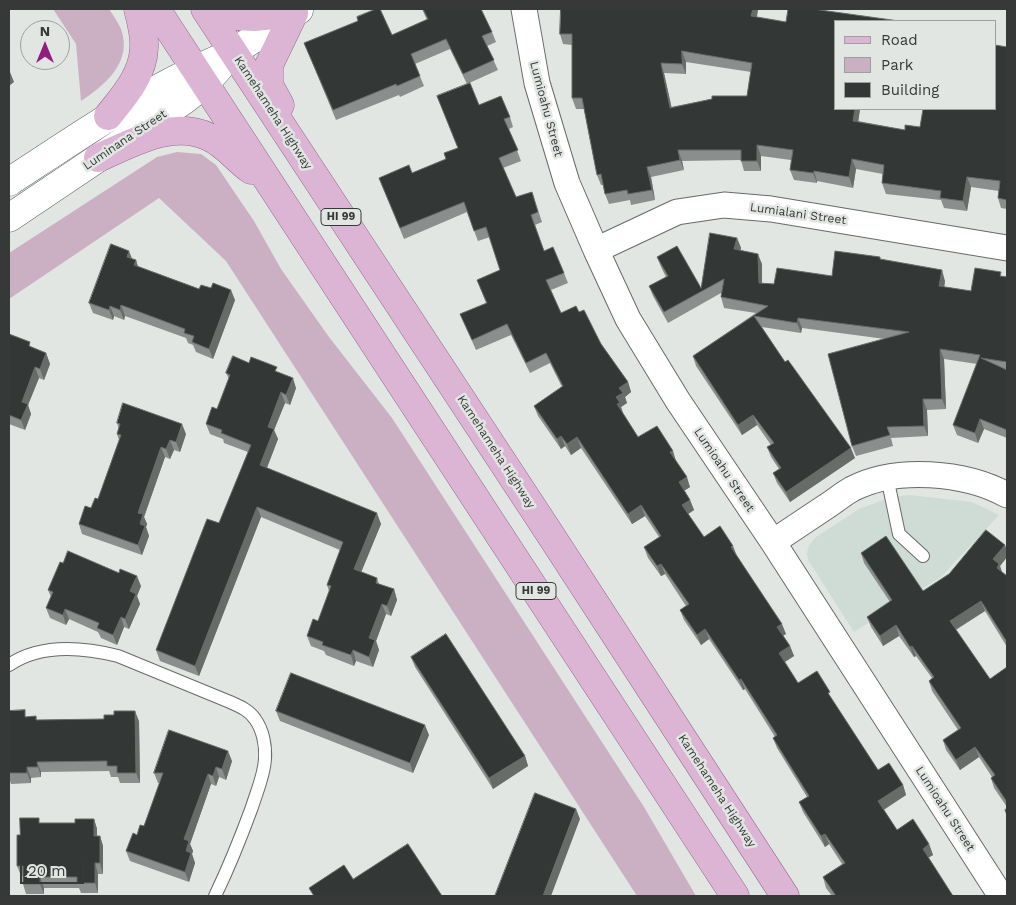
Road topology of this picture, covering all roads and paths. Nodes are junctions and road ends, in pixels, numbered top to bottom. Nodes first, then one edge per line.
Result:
1 (138, 9) edge
2 (156, 9) edge
3 (205, 9) edge
4 (224, 9) edge
5 (524, 9) edge
6 (297, 11) edge
7 (233, 52) junction
8 (200, 77) junction
9 (108, 116) junction
10 (298, 151) junction
11 (98, 158) junction
12 (9, 182) edge
13 (273, 187) junction
14 (9, 218) edge
15 (1007, 248) edge
16 (596, 250) junction
17 (887, 477) junction
18 (1007, 495) edge
19 (773, 542) junction
20 (923, 556) dead end
21 (9, 665) edge
22 (215, 896) edge
23 (735, 896) edge
24 (785, 896) edge
25 (1001, 896) edge

1 - 9 main road
2 - 8 main road, HI 99
3 - 7 main road, Kamehameha Highway / HI 99
4 - 6 main road
5 - 16 street, Lumioahu Street
6 - 7 main road, Luminana Street
6 - 10 main road
7 - 8 main road, Luminana Street
7 - 10 main road, Kamehameha Highway / HI 99
8 - 9 main road, Luminana Street
8 - 11 main road, Luminana Street
8 - 13 main road, HI 99
9 - 12 main road, Luminana Street
10 - 24 main road, Kamehameha Highway / HI 99
11 - 13 main road
11 - 14 main road, Luminana Street
13 - 23 main road, HI 99
15 - 16 street, Lumialani Street
16 - 19 street, Lumioahu Street
17 - 18 street
17 - 19 street
17 - 20 lane
19 - 25 street, Lumioahu Street
21 - 22 lane

